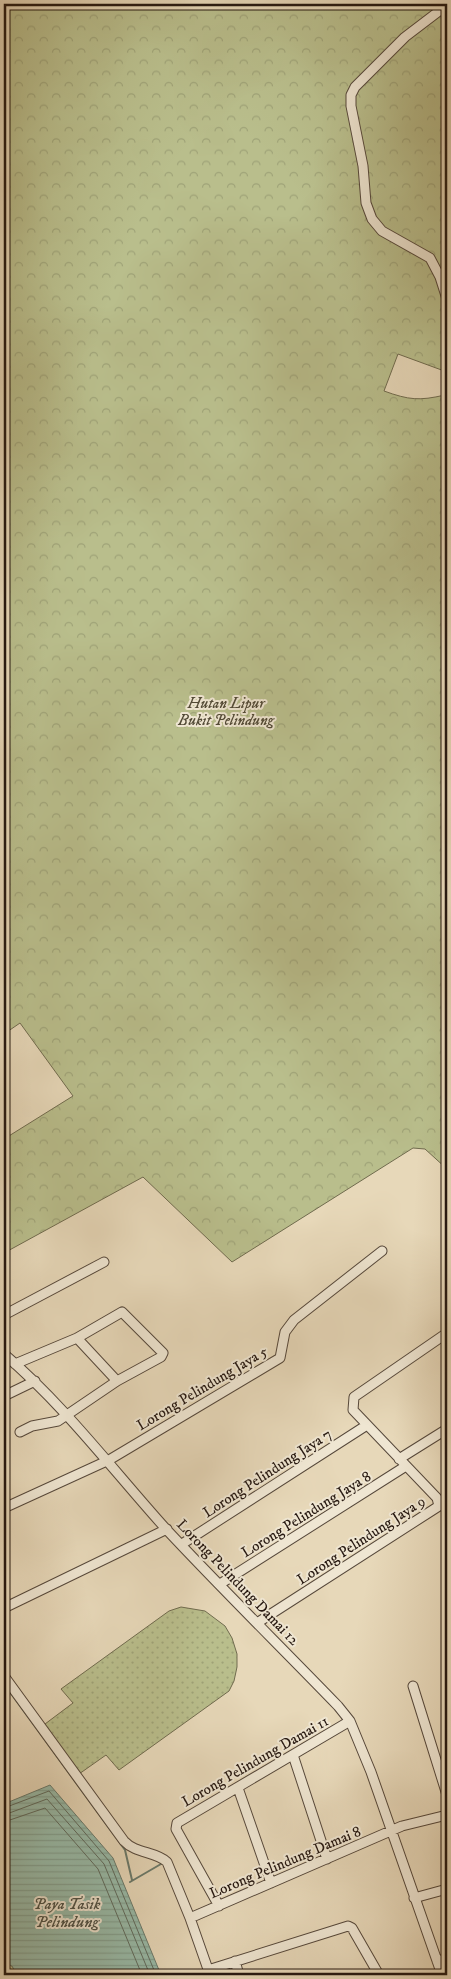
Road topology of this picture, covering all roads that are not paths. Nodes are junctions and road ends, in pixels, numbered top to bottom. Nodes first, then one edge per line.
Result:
1 (447, 5) edge
2 (447, 299) edge
3 (382, 1251) dead end
4 (104, 1262) dead end
5 (4, 1315) edge
6 (447, 1333) edge
7 (77, 1338) junction
8 (4, 1354) edge
9 (15, 1364) junction
10 (35, 1381) junction
11 (116, 1382) junction
12 (4, 1396) edge
13 (68, 1415) junction
14 (367, 1425) junction
15 (447, 1429) edge
16 (20, 1432) dead end
17 (109, 1460) junction
18 (403, 1462) junction
19 (4, 1508) edge
20 (167, 1529) junction
21 (182, 1544) junction
22 (220, 1584) junction
23 (4, 1608) edge
24 (257, 1623) junction
25 (4, 1676) edge
26 (413, 1686) dead end
27 (350, 1721) junction
28 (294, 1755) junction
29 (238, 1788) junction
30 (447, 1796) edge
31 (447, 1815) edge
32 (391, 1832) junction
33 (327, 1860) junction
34 (271, 1883) junction
35 (447, 1889) edge
36 (414, 1898) junction
37 (219, 1906) junction
38 (190, 1918) junction
39 (447, 1959) edge
40 (235, 1961) junction
41 (437, 1961) junction
42 (209, 1972) edge
43 (240, 1975) edge
44 (379, 1975) edge
45 (442, 1975) edge

1 - 2 street
3 - 17 street, Lorong Pelindung Jaya 5
4 - 5 street
6 - 14 street, Lorong Pelindung Jaya 9
7 - 9 street
7 - 11 street
7 - 11 street
8 - 9 street, Lorong Pelindung Damai 12
9 - 10 street, Lorong Pelindung Damai 12
10 - 12 street
10 - 13 street, Lorong Pelindung Damai 12
11 - 13 street
13 - 16 street
13 - 17 street, Lorong Pelindung Damai 12
14 - 18 street, Lorong Pelindung Jaya 9
14 - 21 street, Lorong Pelindung Jaya 7
15 - 18 street, Lorong Pelindung Jaya 8
17 - 19 street, Lorong Pelindung Jaya 5
17 - 20 street, Lorong Pelindung Damai 12
18 - 22 street, Lorong Pelindung Jaya 8
18 - 24 street, Lorong Pelindung Jaya 9
20 - 21 street, Lorong Pelindung Damai 12
20 - 23 street
21 - 22 street, Lorong Pelindung Damai 12
22 - 24 street, Lorong Pelindung Damai 12
24 - 27 street, Lorong Pelindung Damai 12
25 - 38 street
26 - 30 street
27 - 28 street, Lorong Pelindung Damai 11
27 - 32 street, Lorong Pelindung Damai 12
28 - 29 street, Lorong Pelindung Damai 11
28 - 33 street
29 - 34 street
29 - 37 street, Lorong Pelindung Damai 11
31 - 32 street, Lorong Pelindung Damai 8
32 - 33 street, Lorong Pelindung Damai 8
32 - 36 street, Lorong Pelindung Damai 12
33 - 34 street, Lorong Pelindung Damai 8
34 - 37 street, Lorong Pelindung Damai 8
35 - 36 street
36 - 41 street, Lorong Pelindung Damai 12
37 - 38 street, Lorong Pelindung Damai 8
38 - 42 street
39 - 41 street
40 - 42 street
40 - 43 street
40 - 44 street
41 - 45 street, Lorong Pelindung Damai 12

